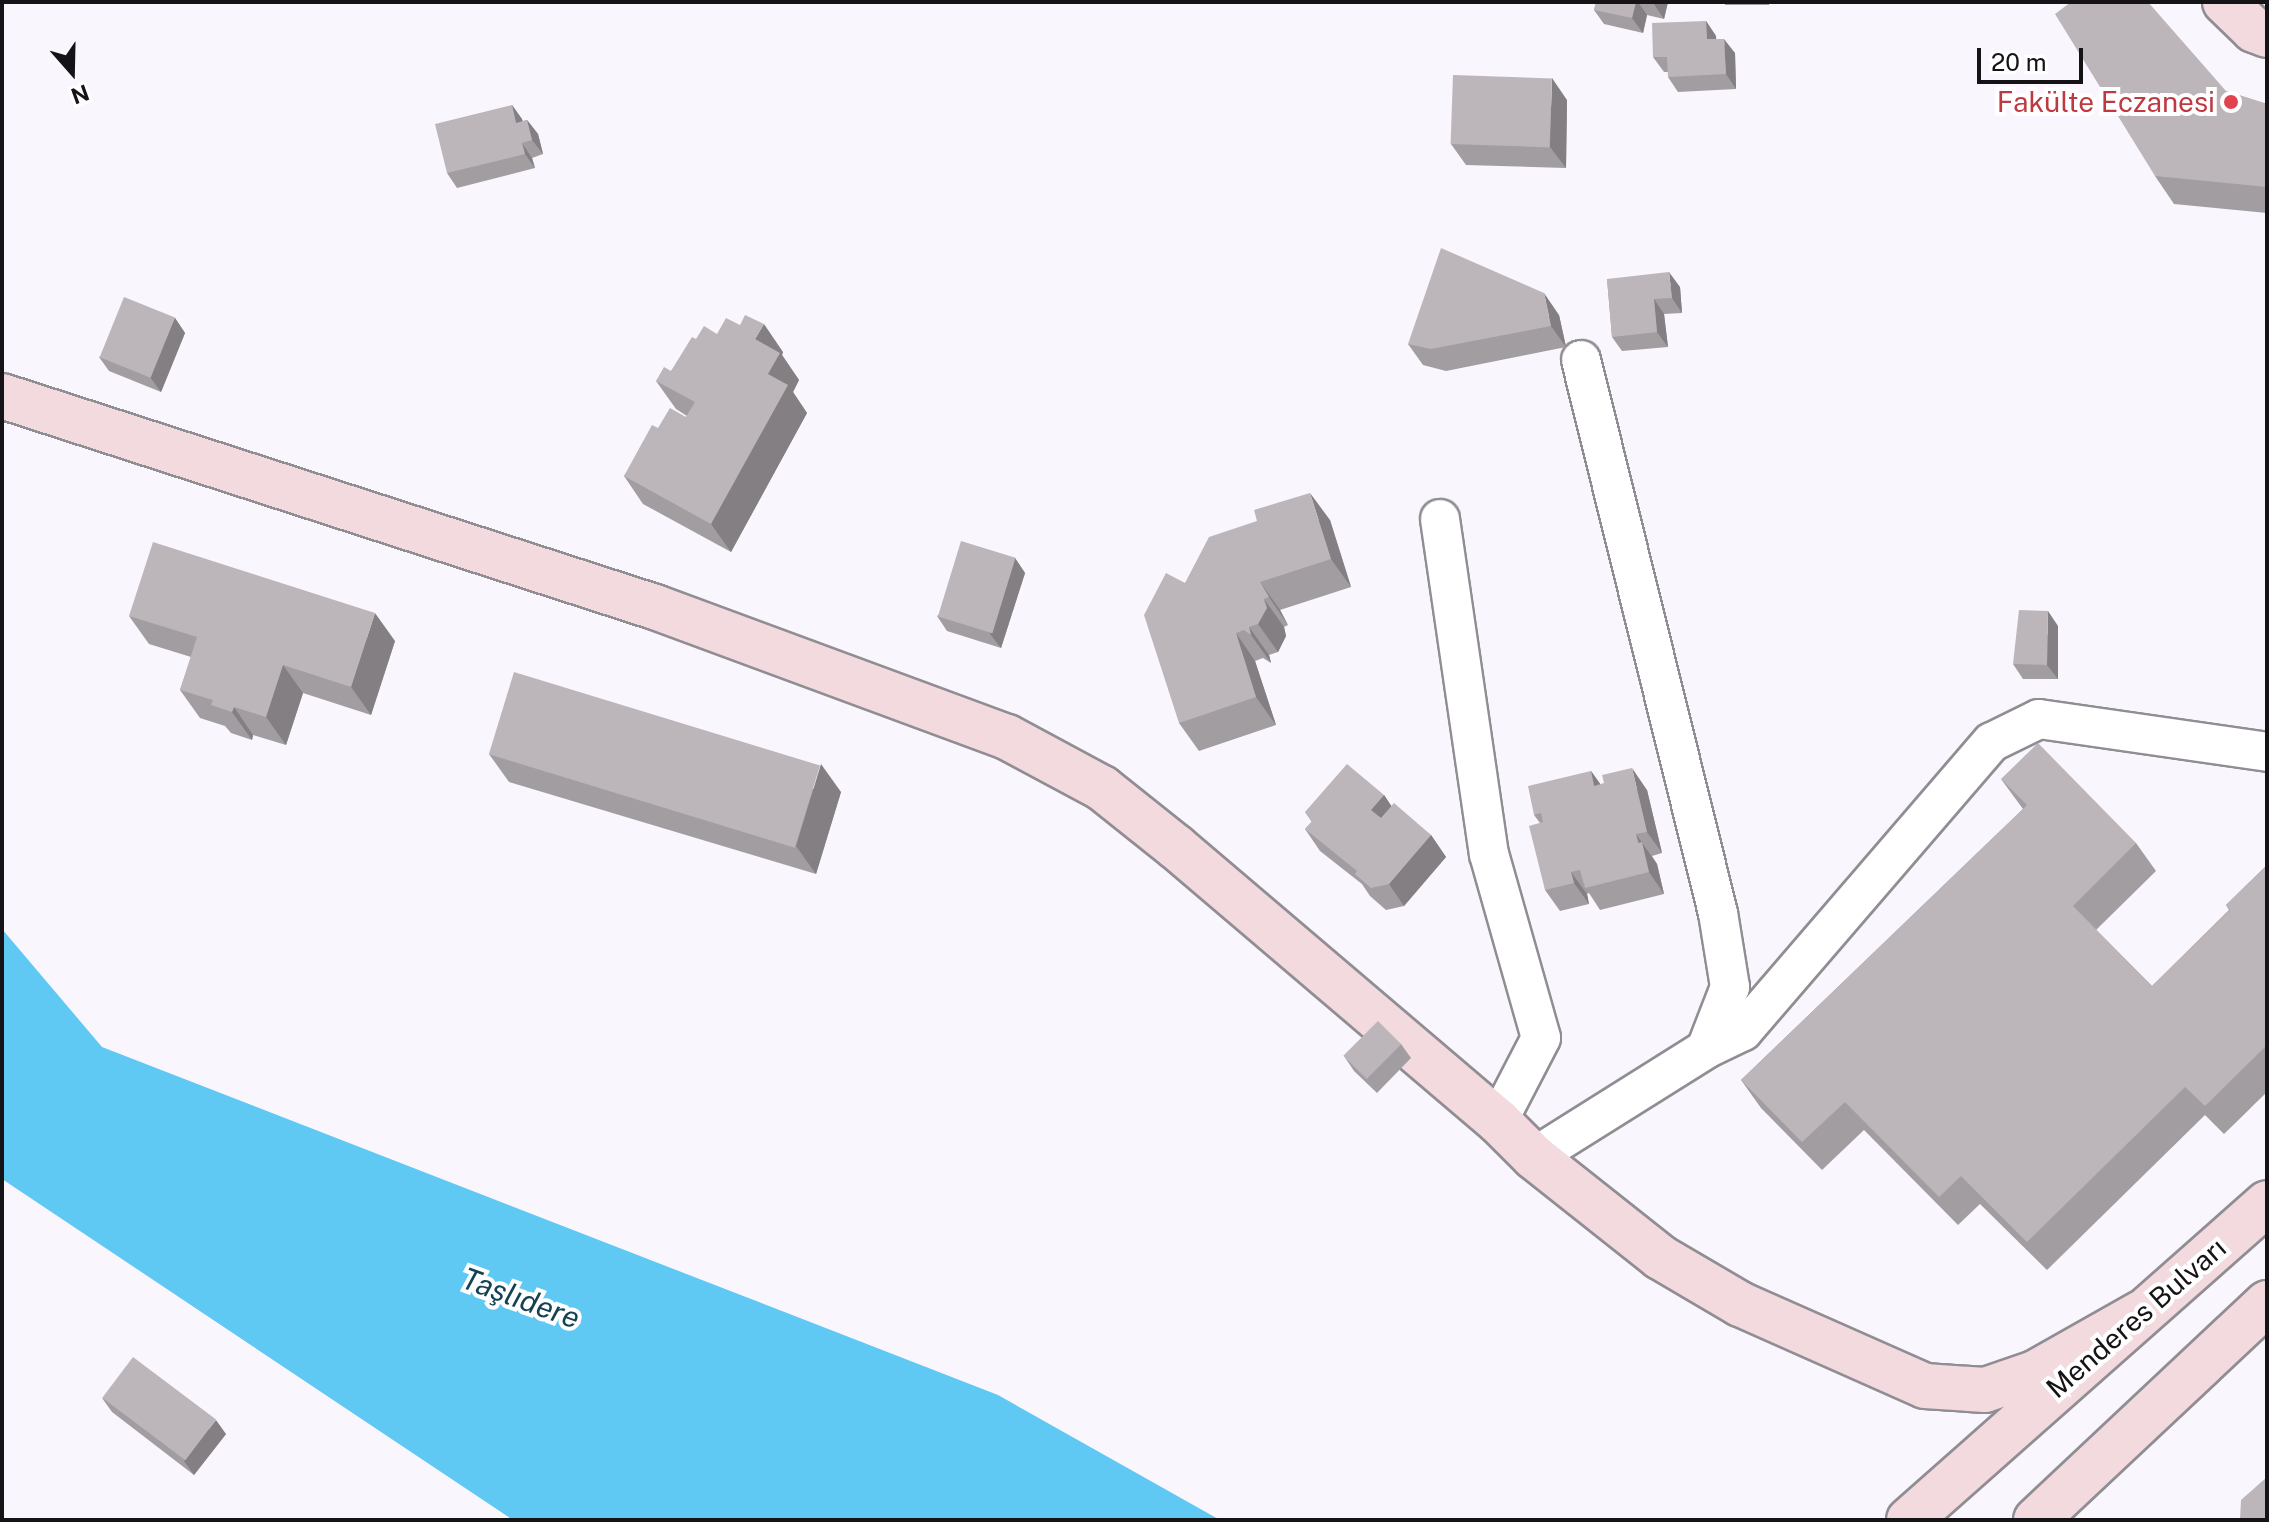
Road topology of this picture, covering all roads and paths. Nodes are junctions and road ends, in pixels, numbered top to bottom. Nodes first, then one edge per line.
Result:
1 (2225, 2) edge
2 (2267, 35) edge
3 (1581, 360) dead end
4 (2, 396) edge
5 (1440, 519) dead end
6 (2267, 752) edge
7 (1706, 1049) junction
8 (1498, 1121) junction
9 (1534, 1157) junction
10 (2267, 1203) edge
11 (2267, 1303) edge
12 (2141, 1313) junction
13 (1909, 1520) edge
14 (2036, 1520) edge

1 - 2 street
3 - 7 street
4 - 8 street
5 - 8 street
6 - 7 street
7 - 9 street
8 - 9 street
9 - 12 street
10 - 12 street, Menderes Bulvarı
11 - 14 street
12 - 13 street, Menderes Bulvarı

